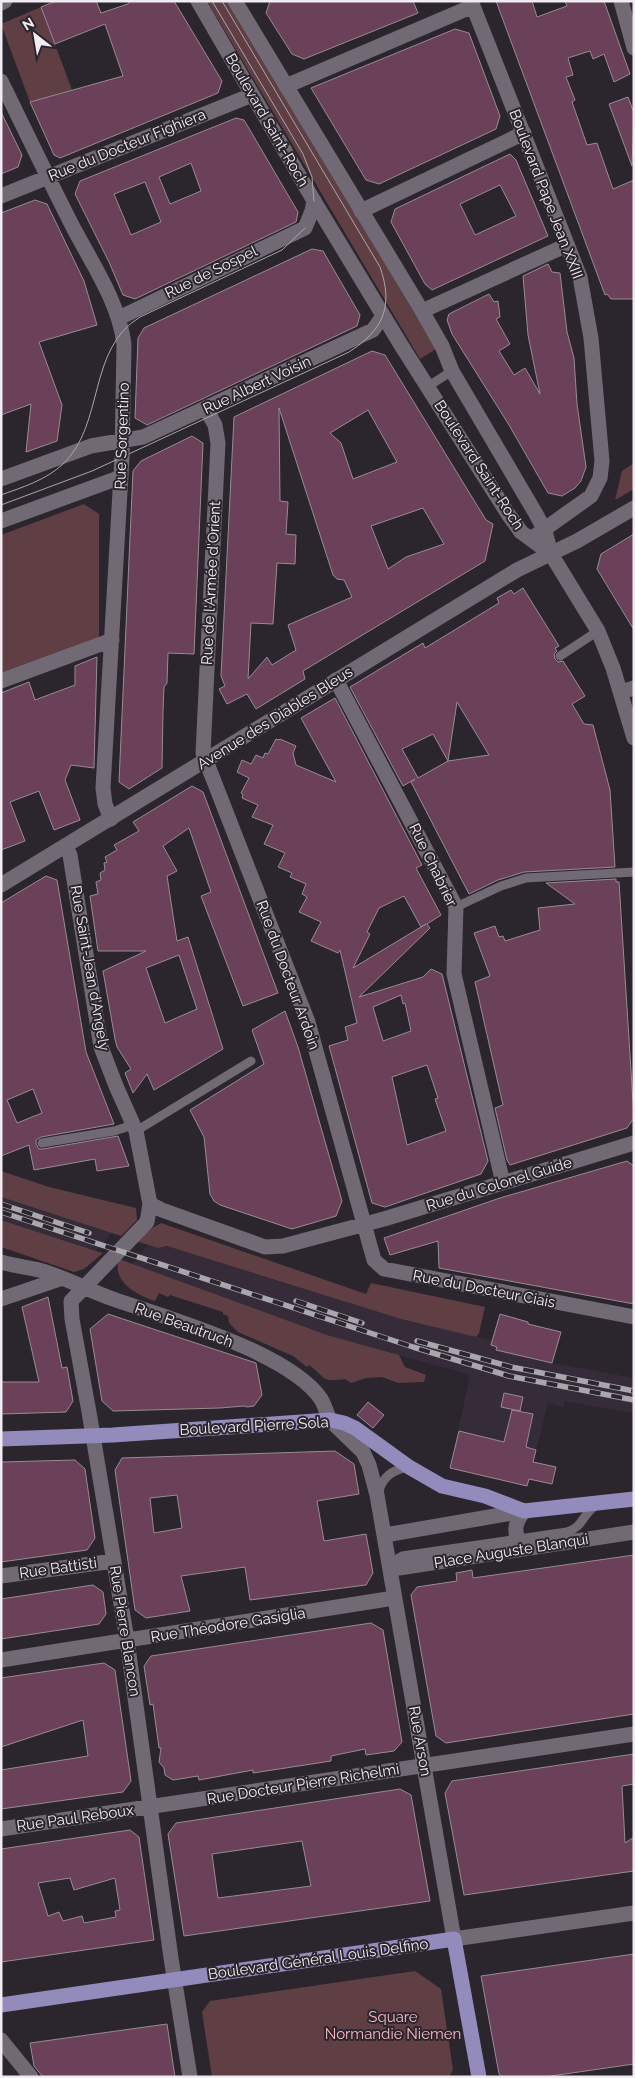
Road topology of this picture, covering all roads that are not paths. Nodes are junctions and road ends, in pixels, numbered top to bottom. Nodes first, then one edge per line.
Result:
1 (5, 1) edge
2 (198, 1) edge
3 (235, 1) edge
4 (621, 1) edge
5 (1, 3) edge
6 (472, 4) edge
7 (634, 48) edge
8 (1, 81) edge
9 (286, 86) junction
10 (252, 95) junction
11 (524, 133) junction
12 (48, 177) junction
13 (1, 196) edge
14 (314, 201) junction
15 (361, 211) junction
16 (568, 245) junction
17 (422, 311) junction
18 (383, 316) junction
19 (119, 318) junction
20 (452, 371) junction
21 (427, 387) junction
22 (206, 409) junction
23 (123, 440) junction
24 (121, 477) junction
25 (1, 479) edge
26 (634, 508) edge
27 (1, 521) edge
28 (545, 531) junction
29 (530, 540) junction
30 (550, 554) junction
31 (598, 631) junction
32 (112, 640) junction
33 (560, 656) dead end
34 (336, 680) junction
35 (1, 681) edge
36 (627, 690) edge
37 (634, 738) edge
38 (206, 760) junction
39 (111, 819) junction
40 (65, 846) junction
41 (634, 872) edge
42 (1, 885) edge
43 (456, 907) junction
44 (252, 1061) dead end
45 (135, 1128) junction
46 (42, 1143) dead end
47 (634, 1143) edge
48 (503, 1183) junction
49 (150, 1204) junction
50 (363, 1224) junction
51 (8, 1264) edge
52 (60, 1279) junction
53 (84, 1288) junction
54 (8, 1297) edge
55 (634, 1317) edge
56 (330, 1420) junction
57 (93, 1436) junction
58 (1, 1439) edge
59 (409, 1467) junction
60 (377, 1495) junction
61 (634, 1499) edge
62 (600, 1503) junction
63 (524, 1511) junction
64 (634, 1532) edge
65 (385, 1536) junction
66 (523, 1543) junction
67 (114, 1561) junction
68 (389, 1564) junction
69 (1, 1576) edge
70 (394, 1598) junction
71 (127, 1640) junction
72 (1, 1660) edge
73 (634, 1734) edge
74 (424, 1764) junction
75 (150, 1807) junction
76 (1, 1829) edge
77 (634, 1912) edge
78 (454, 1939) junction
79 (174, 1980) junction
80 (1, 2004) edge
81 (1, 2040) edge
82 (30, 2077) edge
83 (190, 2077) edge
84 (479, 2077) edge

1 - 5 street
2 - 10 street, Boulevard Saint-Roch
3 - 9 street, Boulevard Saint-Roch
4 - 7 street
6 - 9 street
6 - 11 street, Boulevard Pape Jean XXIII
8 - 12 street, Rue Sorgentino
9 - 15 street, Boulevard Saint-Roch
10 - 12 street, Rue du Docteur Fighiera
10 - 14 street, Boulevard Saint-Roch
11 - 15 street
11 - 16 street, Boulevard Pape Jean XXIII
12 - 13 street, Rue du Docteur Fighiera
12 - 19 street, Rue Sorgentino
14 - 18 street, Boulevard Saint-Roch
14 - 19 street, Rue de Sospel
15 - 17 street, Boulevard Saint-Roch
16 - 17 street
16 - 28 street, Boulevard Pape Jean XXIII
17 - 20 street, Boulevard Saint-Roch
18 - 21 street, Boulevard Saint-Roch
18 - 22 street, Rue Albert Voisin
19 - 23 street, Rue Sorgentino
20 - 21 lane
20 - 28 street, Boulevard Saint-Roch
21 - 29 street, Boulevard Saint-Roch
22 - 23 street, Rue Albert Voisin
22 - 38 street, Rue de l'Armée d'Orient
23 - 24 street, Rue Sorgentino
23 - 25 street, Rue Albert Voisin
24 - 27 street
24 - 32 street, Rue Sorgentino
26 - 30 street, Avenue des Diables Bleus
28 - 29 street, Boulevard Pape Jean XXIII
28 - 30 street, Boulevard Saint-Roch
29 - 30 street, Boulevard Saint-Roch
30 - 31 street
30 - 34 street, Avenue des Diables Bleus
31 - 33 lane
31 - 36 street
32 - 35 street
32 - 39 street, Rue Sorgentino
34 - 38 street, Avenue des Diables Bleus
34 - 43 street, Rue Chabrier
36 - 37 street
38 - 39 street, Avenue des Diables Bleus
38 - 50 street, Rue du Docteur Ardoin
39 - 40 street, Avenue des Diables Bleus
40 - 42 street, Avenue des Diables Bleus
40 - 45 street, Rue Saint-Jean d'Angely
41 - 43 lane
43 - 48 street, Rue Chabrier
44 - 45 lane
45 - 46 lane
45 - 49 street, Rue Saint-Jean d'Angely
47 - 48 street, Rue du Colonel Guide
48 - 50 street, Rue du Colonel Guide
49 - 50 street, Rue du Colonel Guide
49 - 53 street, Rue Pierre Blancon
50 - 55 street, Rue du Docteur Ciais
51 - 52 street, Rue Beautruch
51 - 54 street, Rue Beautruch
52 - 53 street, Rue Beautruch
52 - 54 street
53 - 56 street, Rue Beautruch
53 - 57 street, Rue Pierre Blancon
56 - 57 main road, Boulevard Pierre Sola
56 - 59 main road, Boulevard Pierre Sola
56 - 60 street, Rue Arson
57 - 58 main road, Boulevard Pierre Sola
57 - 67 street, Rue Pierre Blancon
59 - 60 lane
59 - 63 main road, Boulevard Pierre Sola
60 - 65 street, Rue Arson
61 - 62 main road, Boulevard Pierre Sola
62 - 63 main road, Boulevard Pierre Sola
62 - 66 lane
63 - 65 street
63 - 66 street
64 - 66 street, Place Auguste Blanqui
65 - 68 street, Rue Arson
66 - 68 street, Place Auguste Blanqui
67 - 69 street, Rue Battisti
67 - 71 street, Rue Pierre Blancon
68 - 70 street, Rue Arson
70 - 71 street, Rue Théodore Gasiglia
70 - 74 street, Rue Arson
71 - 72 street, Rue Théodore Gasiglia
71 - 75 street, Rue Pierre Blancon
73 - 74 street, Rue Docteur Pierre Richelmi
74 - 75 street, Rue Docteur Pierre Richelmi
74 - 78 street, Rue Arson
75 - 76 street, Rue Paul Reboux
75 - 79 street, Rue Pierre Blancon
77 - 78 street, Boulevard Général Louis Delfino
78 - 79 main road, Boulevard Général Louis Delfino
78 - 84 main road, Rue Arson
79 - 80 main road, Boulevard Général Louis Delfino
79 - 83 street, Rue Pierre Blancon
81 - 82 street

